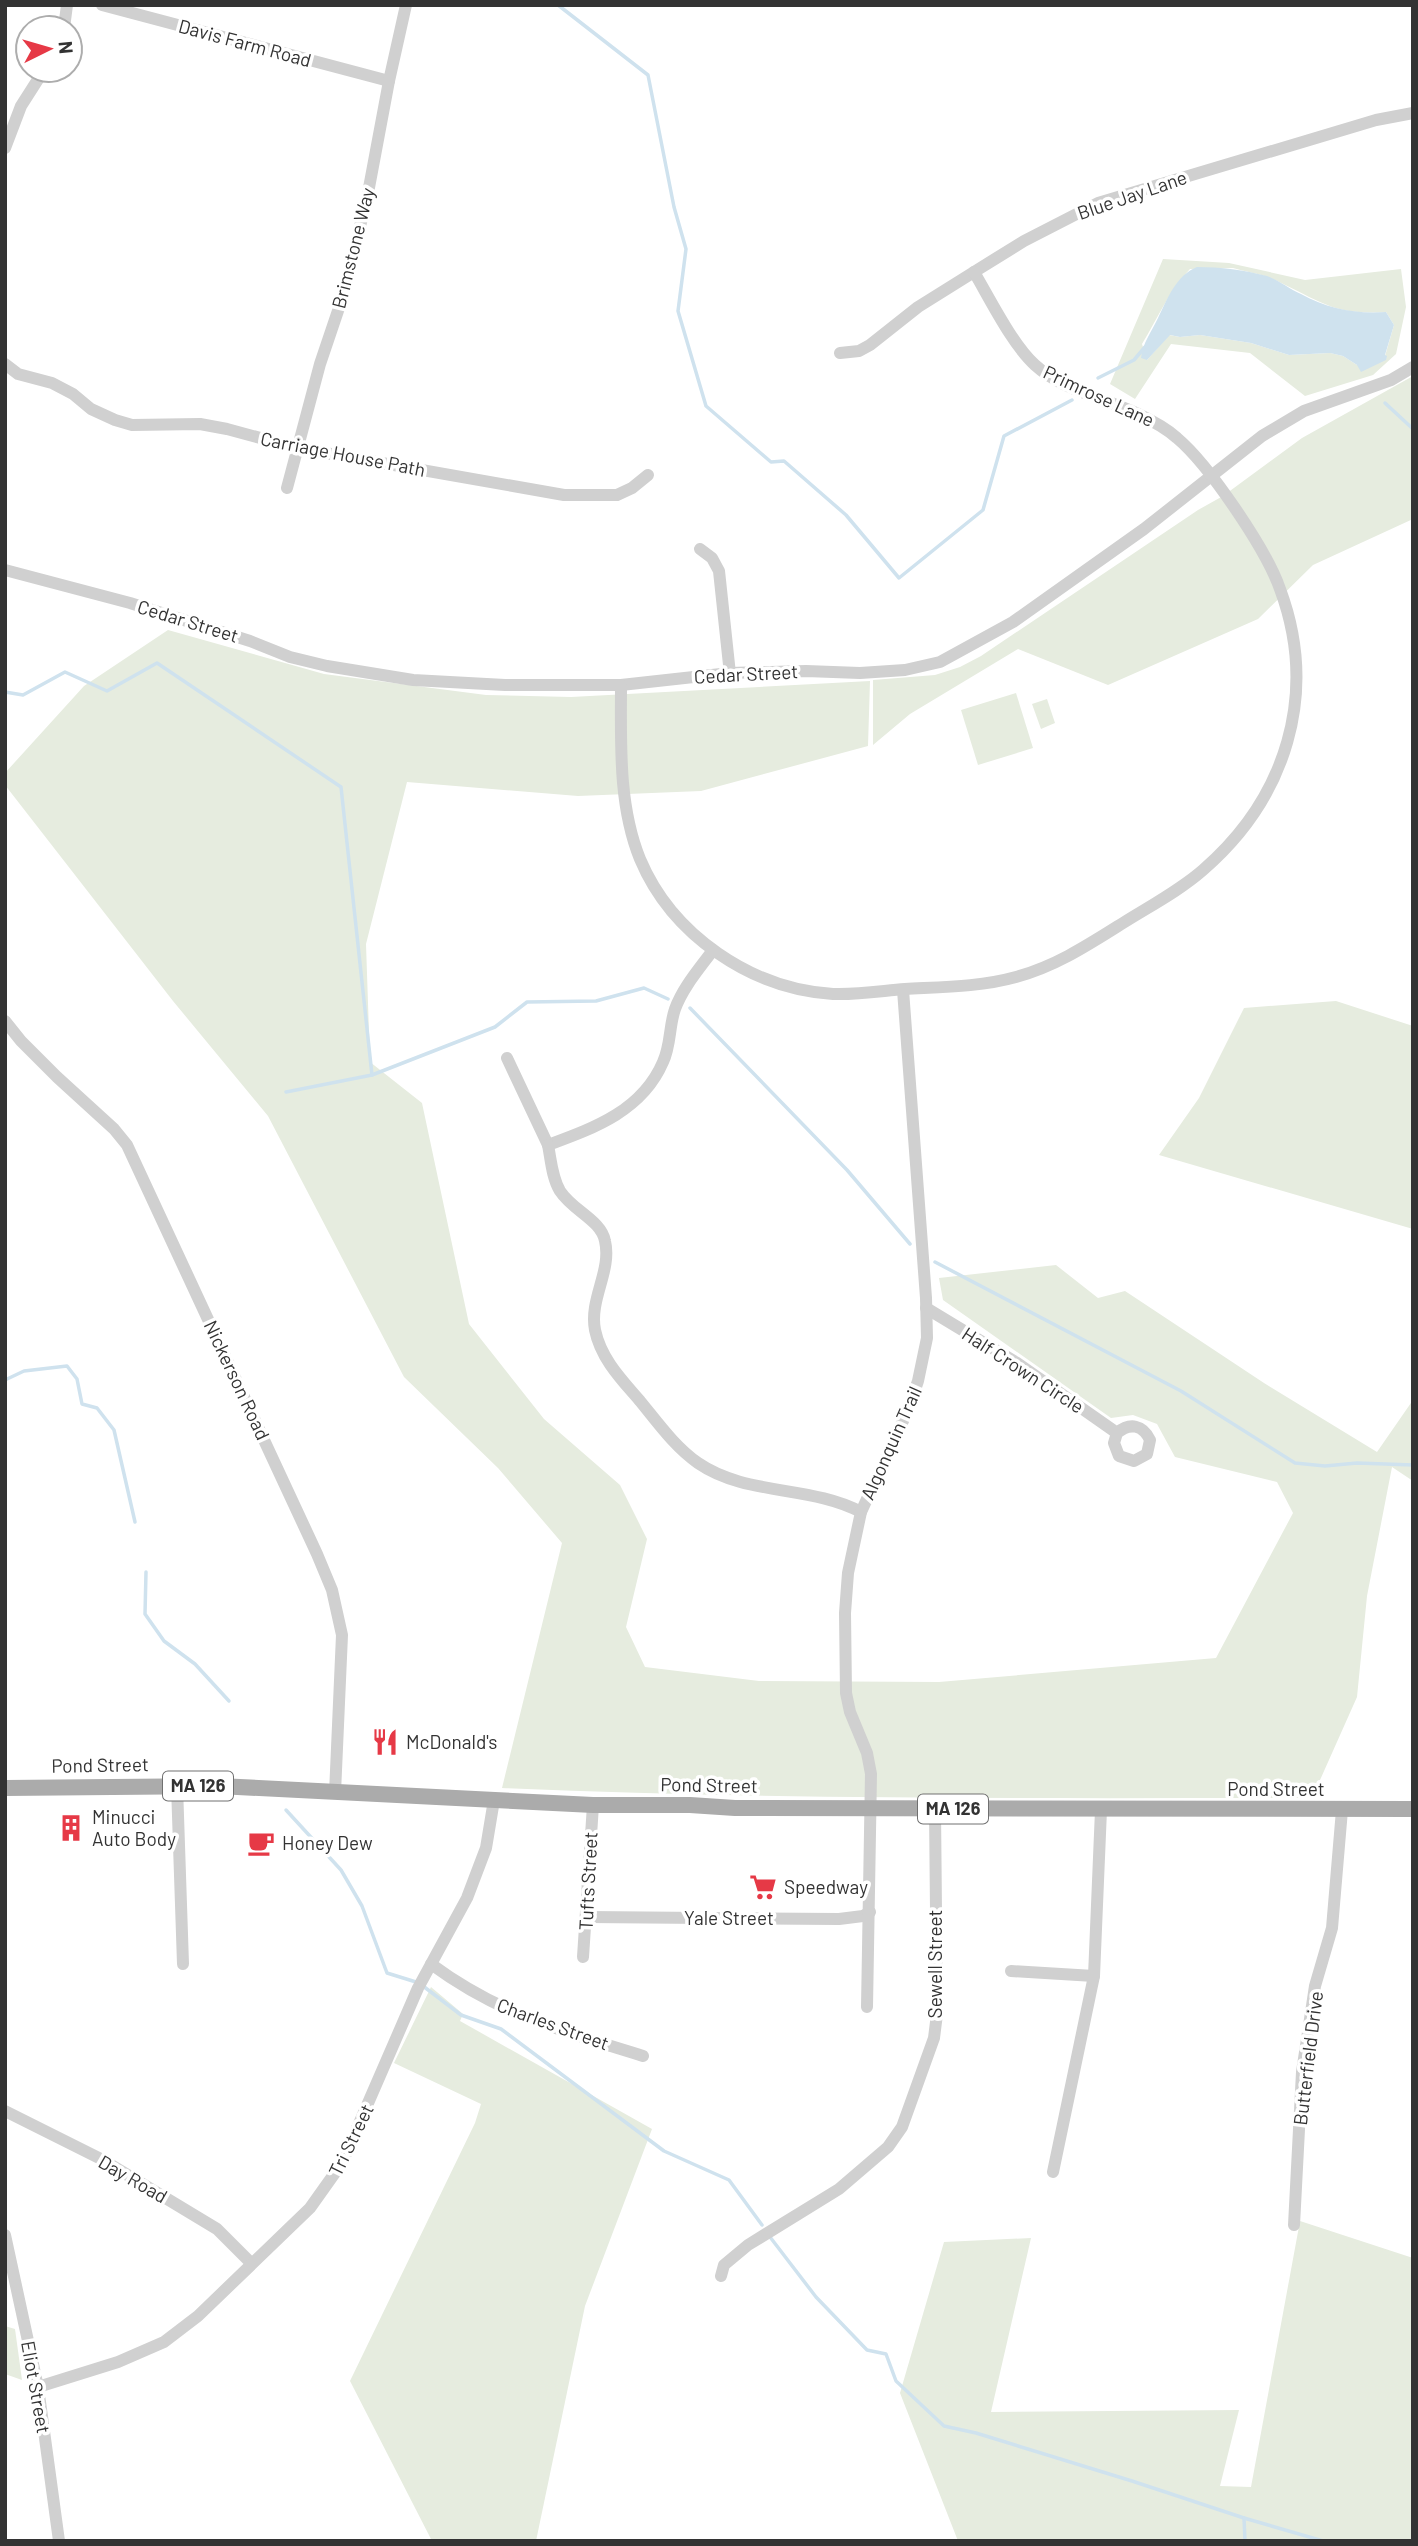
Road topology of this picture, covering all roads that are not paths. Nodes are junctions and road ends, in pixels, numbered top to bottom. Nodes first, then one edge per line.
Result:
1 (102, 5) edge
2 (406, 5) edge
3 (388, 81) junction
4 (35, 84) edge
5 (1413, 113) edge
6 (5, 148) edge
7 (974, 272) junction
8 (840, 353) dead end
9 (5, 364) edge
10 (1413, 367) edge
11 (297, 448) junction
12 (648, 475) dead end
13 (1211, 478) junction
14 (287, 488) dead end
15 (700, 549) dead end
16 (5, 570) edge
17 (730, 674) junction
18 (621, 685) junction
19 (713, 950) junction
20 (903, 989) junction
21 (5, 1021) edge
22 (507, 1058) dead end
23 (548, 1145) junction
24 (926, 1308) junction
25 (1117, 1433) dead end
26 (861, 1512) junction
27 (177, 1786) junction
28 (5, 1788) edge
29 (335, 1793) junction
30 (494, 1800) junction
31 (593, 1805) junction
32 (872, 1809) junction
33 (935, 1809) junction
34 (1101, 1810) junction
35 (1342, 1810) junction
36 (1413, 1810) edge
37 (870, 1912) junction
38 (587, 1917) junction
39 (583, 1957) dead end
40 (183, 1964) dead end
41 (431, 1964) junction
42 (1011, 1971) dead end
43 (1094, 1976) junction
44 (867, 2007) dead end
45 (643, 2056) dead end
46 (5, 2110) edge
47 (1053, 2172) dead end
48 (1294, 2225) dead end
49 (5, 2235) edge
50 (251, 2263) junction
51 (720, 2276) dead end
52 (38, 2387) junction
53 (59, 2541) edge

1 - 3 street, Davis Farm Road
2 - 3 street, Brimstone Way
3 - 11 street, Brimstone Way
4 - 6 street
5 - 7 street, Blue Jay Lane
7 - 8 street, Blue Jay Lane
7 - 13 street, Primrose Lane
9 - 11 street, Carriage House Path
10 - 13 street, Cedar Street
11 - 12 street, Carriage House Path
11 - 14 street, Brimstone Way
13 - 17 street, Cedar Street
13 - 20 street, Primrose Lane
15 - 17 street
16 - 18 street, Cedar Street
17 - 18 street, Cedar Street
18 - 19 street, Primrose Lane
19 - 20 street, Primrose Lane
19 - 23 street
20 - 24 street, Algonquin Trail
21 - 29 street, Nickerson Road
22 - 23 street
23 - 26 street
24 - 25 street, Half Crown Circle
24 - 26 street, Algonquin Trail
26 - 32 street, Algonquin Trail
27 - 28 main road, Pond Street / MA 126
27 - 29 main road, Pond Street / MA 126
27 - 40 street
29 - 30 main road, Pond Street / MA 126
30 - 31 main road, Pond Street / MA 126
30 - 41 street, Tri Street
31 - 32 main road, Pond Street / MA 126
31 - 38 street, Tufts Street
32 - 33 main road, Pond Street / MA 126
32 - 37 street, Algonquin Trail
33 - 34 main road, Pond Street / MA 126
33 - 51 street, Sewell Street
34 - 35 main road, Pond Street / MA 126
34 - 43 street
35 - 36 main road, Pond Street / MA 126
35 - 48 street, Butterfield Drive
37 - 38 street, Yale Street
37 - 44 street, Algonquin Trail
38 - 39 street, Tufts Street
41 - 45 street, Charles Street
41 - 50 street, Tri Street
42 - 43 street
43 - 47 street
46 - 50 street, Day Road
49 - 52 street, Eliot Street
50 - 52 street, Tri Street
52 - 53 street, Eliot Street

